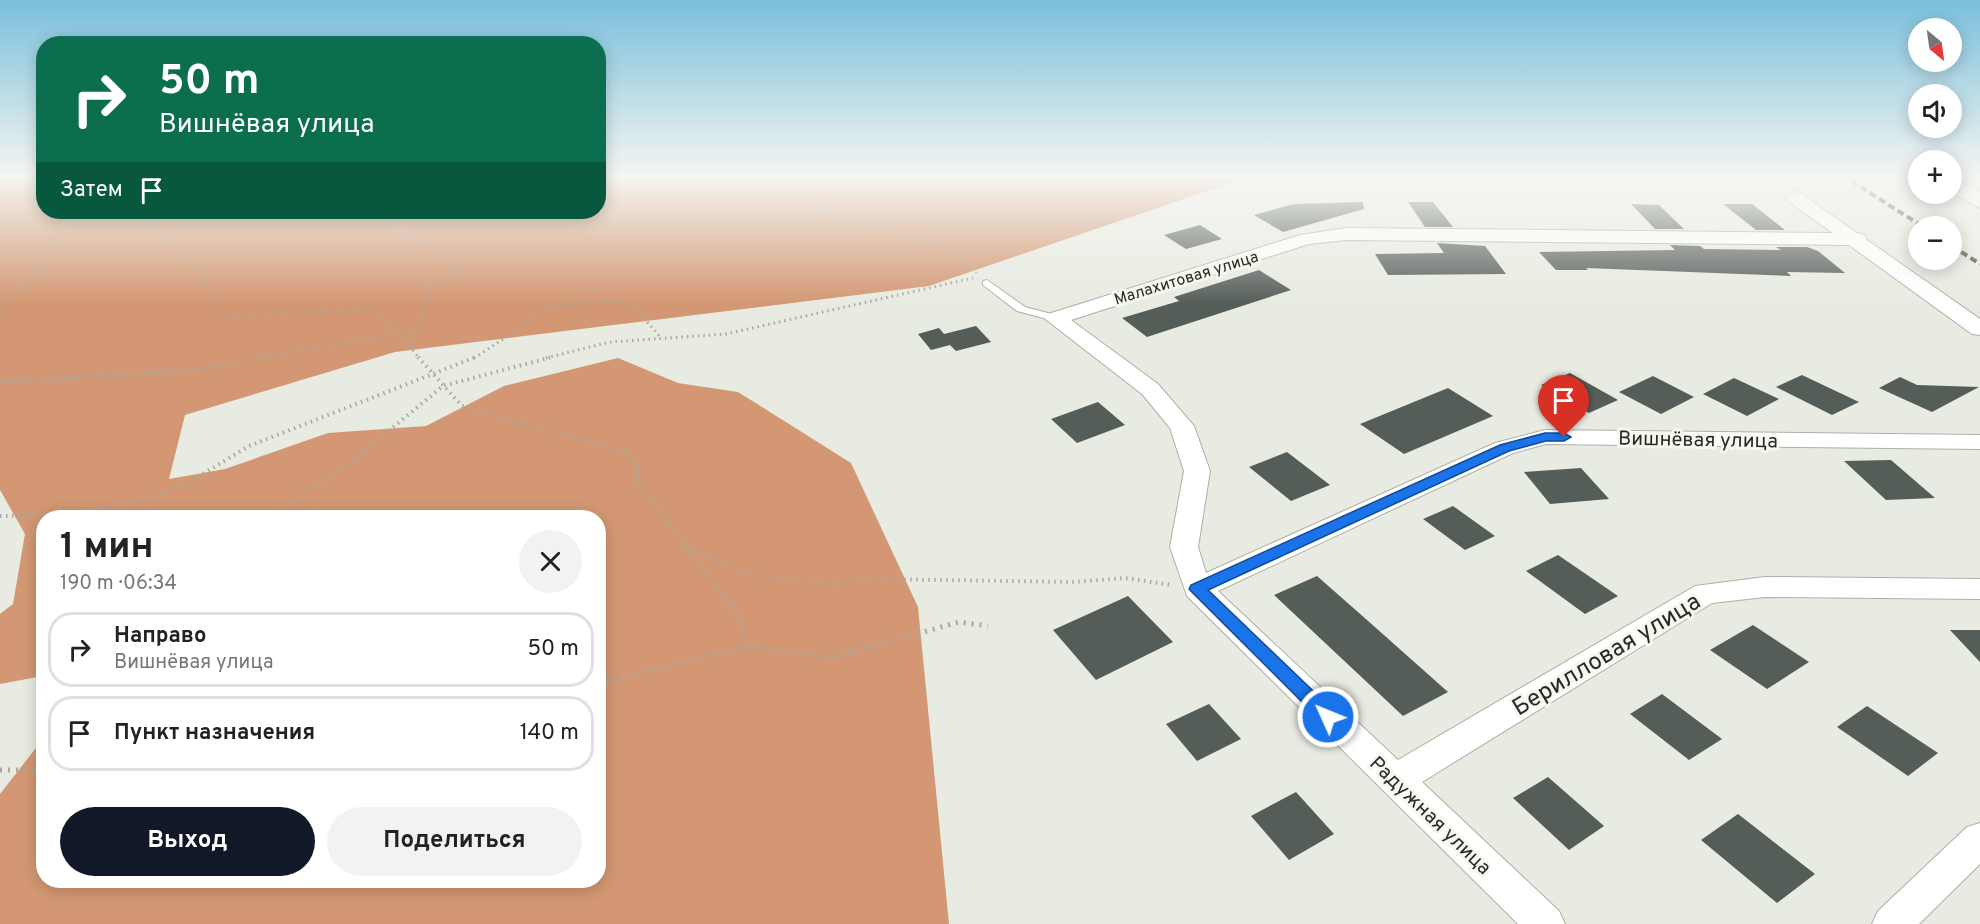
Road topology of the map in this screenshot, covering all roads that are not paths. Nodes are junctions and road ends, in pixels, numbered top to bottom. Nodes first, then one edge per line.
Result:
1 (1827, 218) edge
2 (1858, 239) junction
3 (987, 283) dead end
4 (1055, 318) junction
5 (1980, 328) edge
6 (1980, 442) edge
7 (1197, 589) junction
8 (1980, 589) edge
9 (1394, 781) junction
10 (1980, 839) edge
11 (1545, 924) edge
12 (1892, 924) edge

1 - 2 street
2 - 4 street, Малахитовая улица
2 - 5 street
3 - 4 lane
4 - 7 street, Радужная улица
6 - 7 street, Вишнёвая улица
7 - 9 street, Радужная улица
8 - 9 street, Берилловая улица
9 - 11 street, Радужная улица
10 - 12 street

